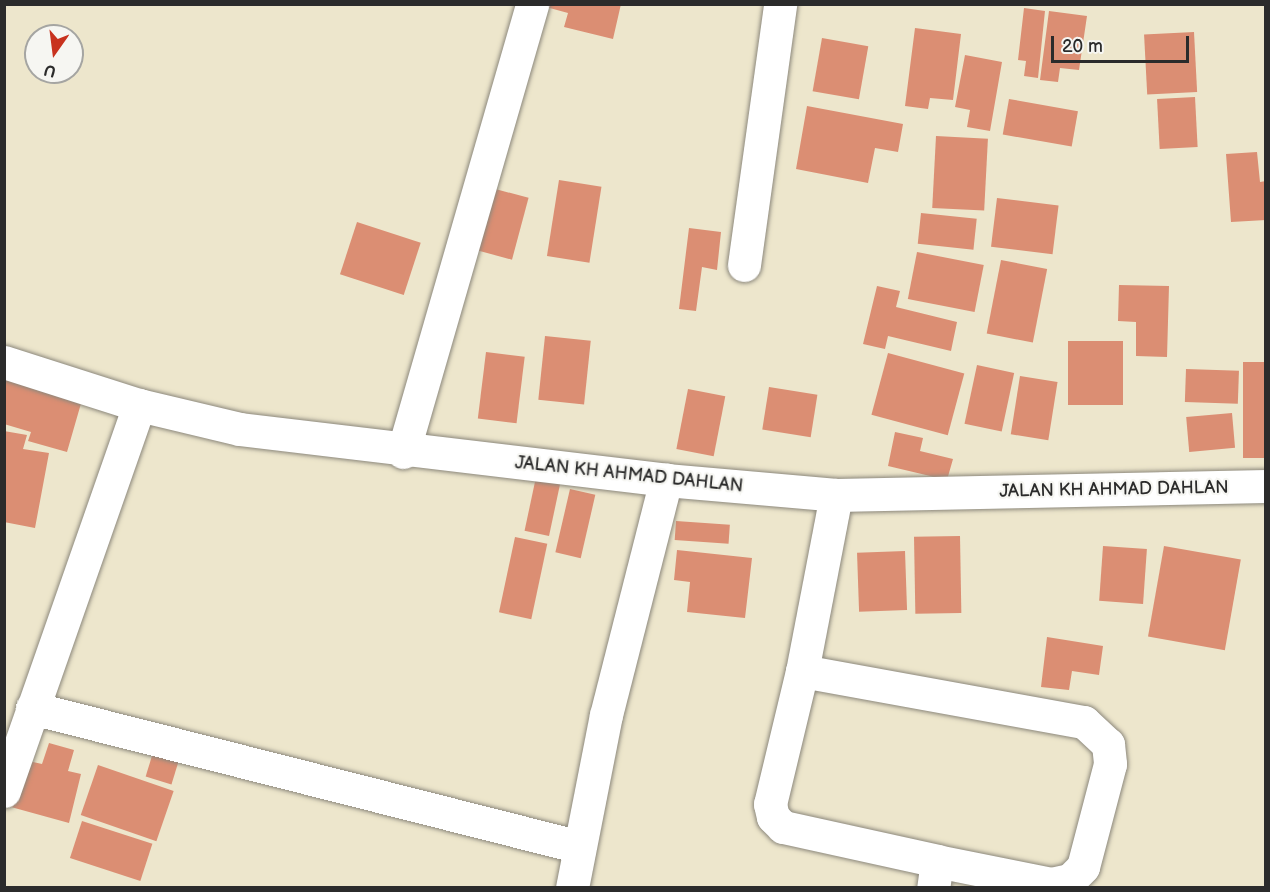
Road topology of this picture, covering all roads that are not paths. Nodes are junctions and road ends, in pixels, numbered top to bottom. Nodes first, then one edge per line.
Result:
1 (532, 4) edge
2 (780, 4) edge
3 (744, 265) dead end
4 (4, 362) edge
5 (139, 405) junction
6 (403, 452) junction
7 (666, 480) junction
8 (1266, 486) edge
9 (836, 495) junction
10 (802, 671) junction
11 (32, 708) junction
12 (4, 791) edge
13 (580, 847) junction
14 (935, 874) edge
15 (572, 888) edge

1 - 6 street
2 - 3 street
4 - 5 street, JALAN KH AHMAD DAHLAN
5 - 6 street, JALAN KH AHMAD DAHLAN
5 - 11 street
6 - 7 street, JALAN KH AHMAD DAHLAN
7 - 9 street, JALAN KH AHMAD DAHLAN
7 - 13 street
8 - 9 street, JALAN KH AHMAD DAHLAN
9 - 10 street
10 - 14 street
10 - 14 street
11 - 12 street
11 - 13 street
13 - 15 street

